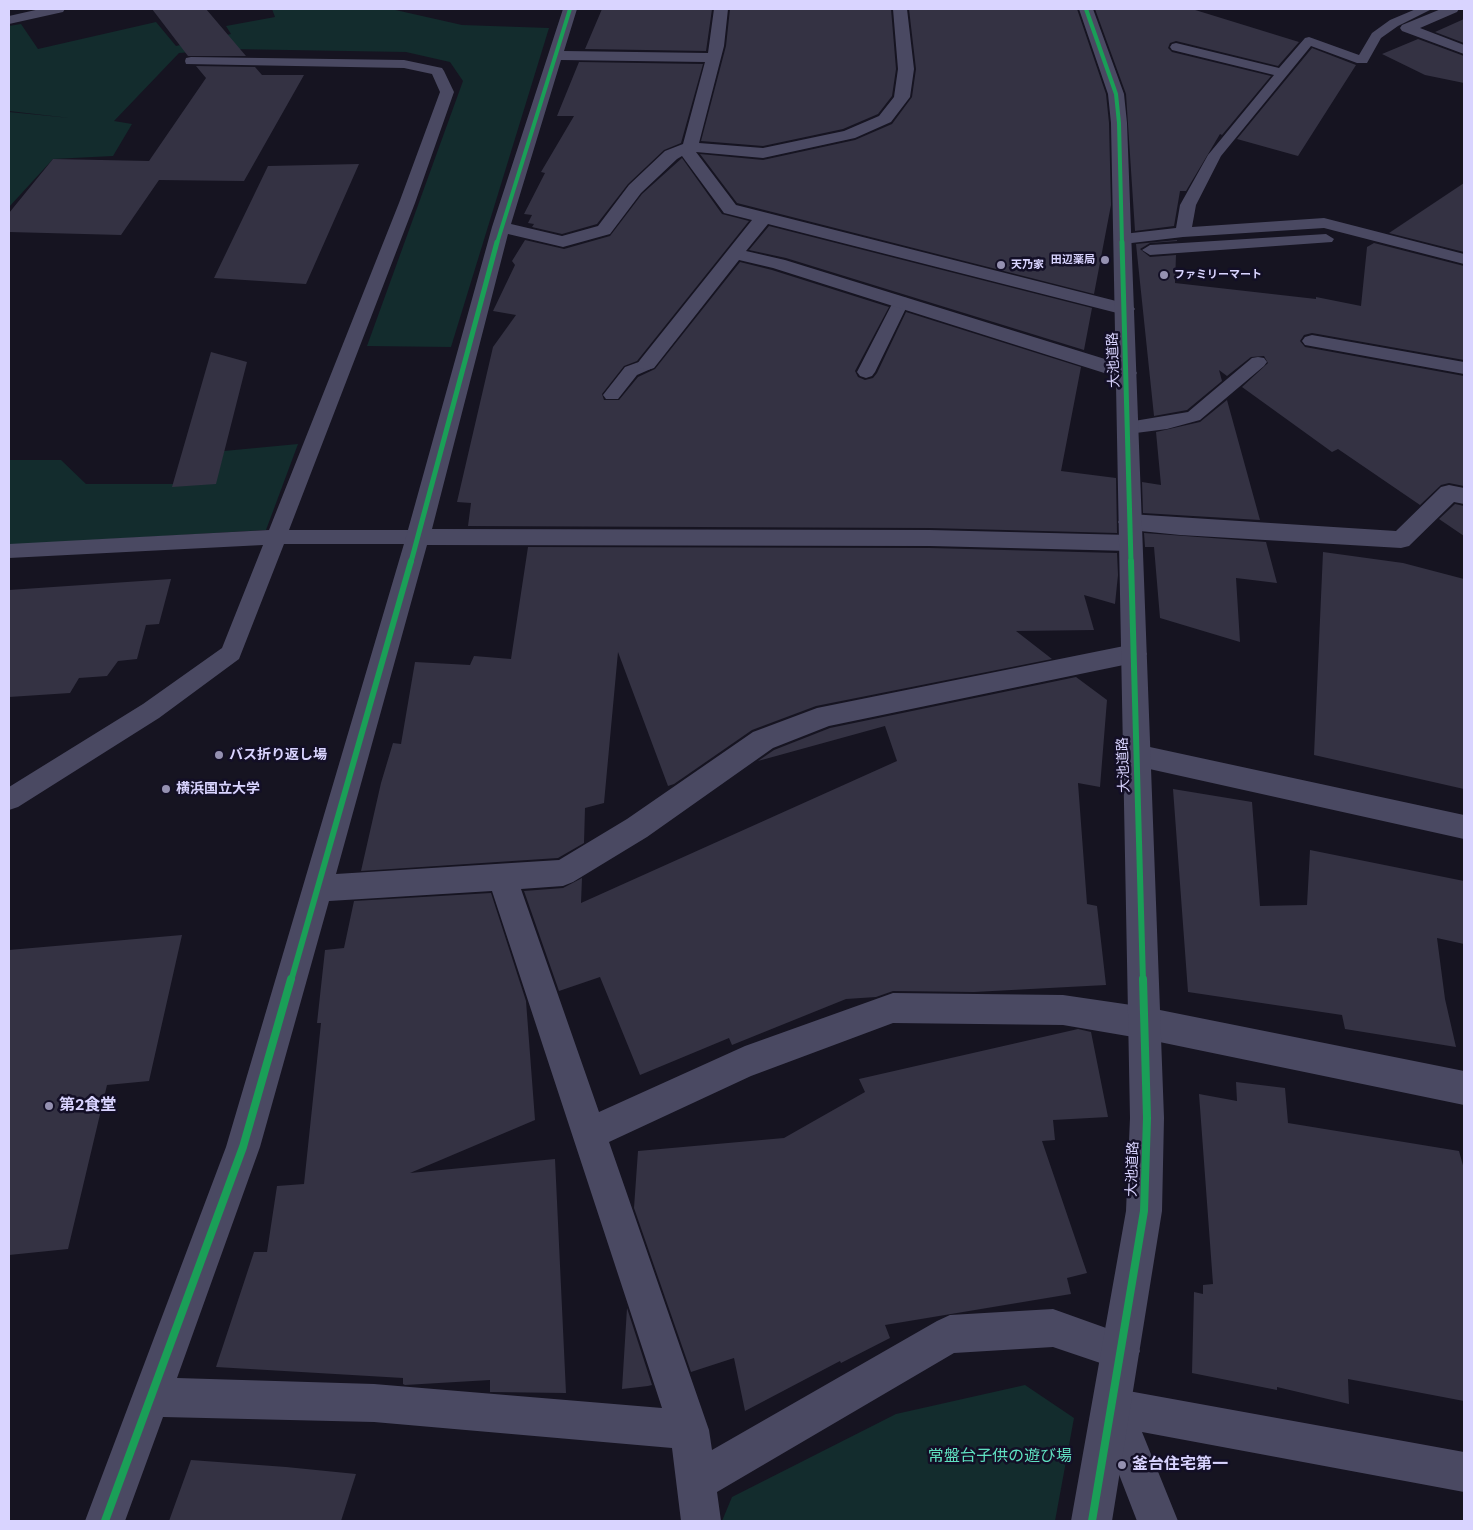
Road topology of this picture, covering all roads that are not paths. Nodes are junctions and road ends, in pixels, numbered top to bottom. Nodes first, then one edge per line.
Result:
1 (58, 9) edge
2 (570, 9) edge
3 (721, 9) edge
4 (900, 9) edge
5 (1086, 9) edge
6 (1426, 9) edge
7 (1452, 9) edge
8 (9, 20) edge
9 (1176, 47) dead end
10 (1464, 50) edge
11 (555, 56) junction
12 (713, 58) junction
13 (191, 61) dead end
14 (1282, 73) junction
15 (687, 148) junction
16 (764, 217) junction
17 (501, 227) junction
18 (1183, 232) junction
19 (1123, 245) junction
20 (735, 254) junction
21 (1464, 259) edge
22 (1464, 267) edge
23 (901, 302) junction
24 (1125, 309) junction
25 (1312, 342) dead end
26 (1258, 362) dead end
27 (647, 364) joint
28 (1464, 368) edge
29 (866, 372) dead end
30 (1127, 373) junction
31 (612, 396) dead end
32 (1128, 428) junction
33 (1464, 496) edge
34 (1130, 532) junction
35 (278, 536) junction
36 (418, 537) junction
37 (9, 551) edge
38 (1134, 654) junction
39 (1136, 755) junction
40 (9, 800) edge
41 (1464, 827) edge
42 (502, 876) junction
43 (319, 888) junction
44 (1145, 1023) junction
45 (1464, 1088) edge
46 (589, 1134) junction
47 (1121, 1351) junction
48 (151, 1397) junction
49 (1112, 1407) junction
50 (689, 1430) junction
51 (1464, 1472) edge
52 (697, 1480) junction
53 (105, 1521) edge
54 (701, 1521) edge
55 (1092, 1521) edge
56 (1157, 1521) edge

1 - 8 street
2 - 11 street
3 - 12 street
4 - 15 street
5 - 19 street, 大池道路
6 - 14 lane
7 - 10 street
9 - 14 lane
11 - 12 street
11 - 17 street
12 - 15 street
13 - 35 lane
14 - 18 lane
15 - 16 street
15 - 17 street
16 - 20 street
16 - 24 street
17 - 36 street
18 - 19 lane
18 - 21 lane
19 - 22 lane
19 - 24 street, 大池道路
20 - 23 street
20 - 27 street
23 - 29 lane
23 - 30 street
24 - 30 street, 大池道路
25 - 28 street
26 - 32 lane
27 - 31 lane
30 - 32 street, 大池道路
32 - 34 street, 大池道路
33 - 34 street
34 - 36 street
34 - 38 street, 大池道路
35 - 36 lane
35 - 37 lane
35 - 40 lane
36 - 43 street
38 - 39 street, 大池道路
38 - 42 street
39 - 41 street
39 - 44 street, 大池道路
42 - 43 street
42 - 46 street
43 - 48 street
44 - 45 street
44 - 46 street
44 - 47 street, 大池道路
46 - 50 street
47 - 49 street, 大池道路
47 - 52 street
48 - 50 street
48 - 53 street
49 - 51 street
49 - 55 street, 大池道路
49 - 56 street
50 - 52 street
52 - 54 street

